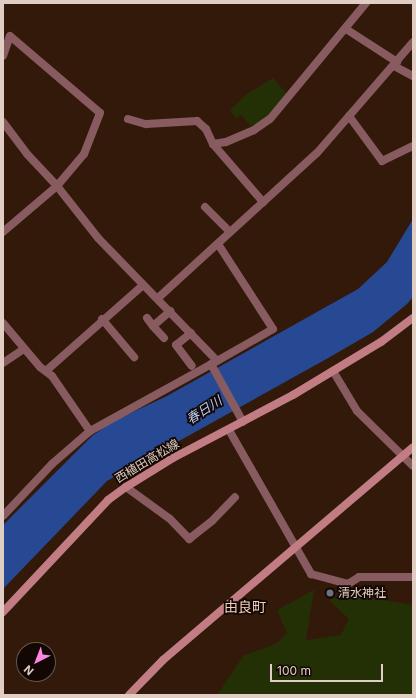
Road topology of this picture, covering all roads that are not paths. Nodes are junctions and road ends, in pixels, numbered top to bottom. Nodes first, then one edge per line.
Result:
1 (366, 3) edge
2 (346, 28) junction
3 (413, 42) edge
4 (3, 56) edge
5 (396, 64) junction
6 (413, 76) edge
7 (349, 116) junction
8 (128, 119) dead end
9 (3, 122) edge
10 (213, 144) junction
11 (413, 146) edge
12 (57, 186) junction
13 (263, 202) junction
14 (205, 207) dead end
15 (3, 232) edge
16 (230, 232) junction
17 (218, 244) junction
18 (143, 284) junction
19 (158, 298) junction
20 (170, 311) junction
21 (147, 318) dead end
22 (413, 318) edge
23 (102, 319) junction
24 (3, 323) edge
25 (153, 326) junction
26 (191, 333) junction
27 (164, 338) dead end
28 (24, 349) junction
29 (134, 358) dead end
30 (3, 363) edge
31 (214, 363) junction
32 (192, 366) dead end
33 (47, 370) junction
34 (333, 371) junction
35 (243, 422) junction
36 (229, 430) junction
37 (90, 431) junction
38 (413, 447) edge
39 (403, 457) junction
40 (413, 466) edge
41 (126, 487) junction
42 (235, 497) dead end
43 (3, 516) edge
44 (296, 549) junction
45 (413, 577) edge
46 (3, 612) edge
47 (129, 695) edge

1 - 2 street
2 - 5 street
2 - 10 street
3 - 5 street
4 - 12 street
5 - 6 street
5 - 7 street
7 - 11 street
7 - 13 street
8 - 10 street
9 - 12 street
10 - 13 street
12 - 15 street
12 - 18 street
13 - 16 street
14 - 16 street
16 - 17 street
17 - 19 street
17 - 31 street
18 - 19 street
18 - 23 street
19 - 20 street
20 - 25 street
20 - 26 street
21 - 25 street
22 - 34 main road, 西植田高松線
23 - 29 street
23 - 33 street
24 - 28 street
25 - 27 street
26 - 31 street
26 - 32 street
28 - 30 street
28 - 33 street
31 - 35 street
31 - 37 street
33 - 37 street
34 - 35 main road, 西植田高松線
34 - 39 street
35 - 36 main road, 西植田高松線
36 - 41 main road, 西植田高松線
36 - 44 street
37 - 43 street
38 - 39 main road
39 - 40 street
39 - 44 main road
41 - 42 street
41 - 46 main road, 西植田高松線
44 - 45 street
44 - 47 main road

